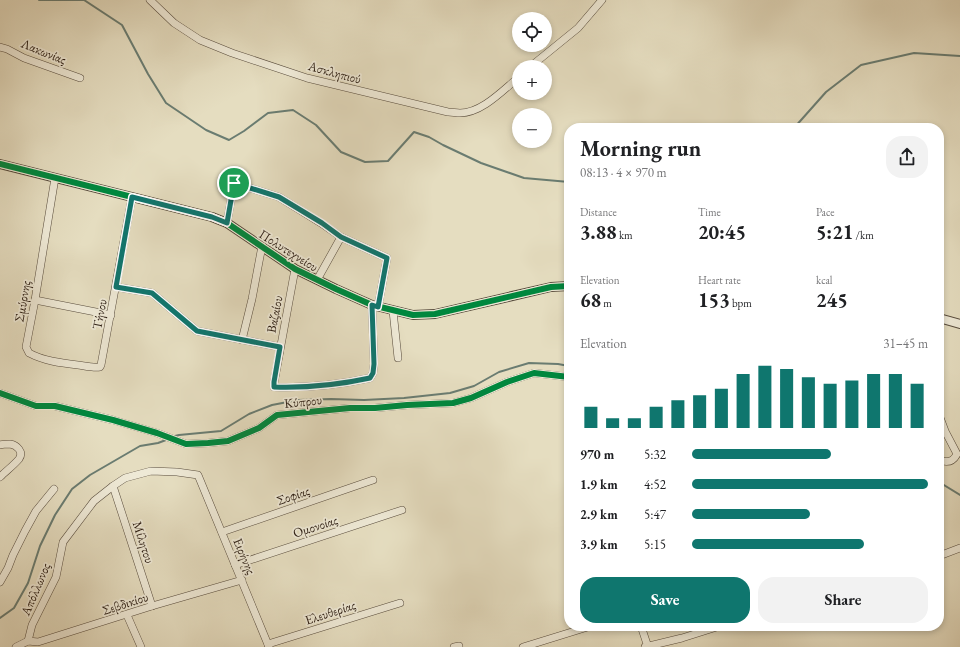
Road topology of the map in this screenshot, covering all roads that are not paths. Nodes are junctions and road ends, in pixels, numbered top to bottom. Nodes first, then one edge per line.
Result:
1 (150, 0) edge
2 (602, 0) edge
3 (0, 47) edge
4 (539, 60) edge
5 (80, 78) dead end
6 (512, 83) edge
7 (0, 164) edge
8 (55, 178) junction
9 (132, 197) junction
10 (227, 223) junction
11 (341, 237) junction
12 (262, 246) junction
13 (295, 269) junction
14 (317, 280) junction
15 (564, 286) edge
16 (116, 287) junction
17 (35, 300) junction
18 (375, 306) junction
19 (393, 311) junction
20 (111, 315) junction
21 (944, 319) edge
22 (960, 324) edge
23 (242, 340) junction
24 (280, 347) junction
25 (398, 358) dead end
26 (101, 365) joint
27 (564, 376) edge
28 (0, 393) edge
29 (944, 426) edge
30 (0, 444) edge
31 (944, 462) edge
32 (198, 475) joint
33 (0, 477) edge
34 (373, 480) dead end
35 (113, 486) junction
36 (54, 489) dead end
37 (402, 510) dead end
38 (222, 532) junction
39 (960, 548) edge
40 (944, 554) edge
41 (235, 565) junction
42 (242, 580) junction
43 (0, 582) edge
44 (400, 603) dead end
45 (152, 606) junction
46 (127, 615) junction
47 (575, 631) edge
48 (642, 631) edge
49 (704, 631) edge
50 (28, 642) junction
51 (39, 645) edge
52 (268, 646) edge
53 (16, 647) edge
54 (141, 647) edge
55 (523, 647) edge
56 (647, 647) edge

1 - 6 street, Ασκληπιού
2 - 4 street
3 - 5 street, Λακωνίας
7 - 8 street, Πολυτεχνείου
8 - 9 street, Πολυτεχνείου
8 - 17 street, Σμύρνης
9 - 10 street, Πολυτεχνείου
9 - 16 street, Τήνου
10 - 11 street
10 - 12 street, Πολυτεχνείου
11 - 14 street
11 - 18 street
12 - 13 street, Πολυτεχνείου
12 - 23 street
13 - 14 street, Πολυτεχνείου
13 - 24 street, Βαζαίου
14 - 18 street, Πολυτεχνείου
15 - 19 street, Πολυτεχνείου
16 - 20 street, Τήνου
16 - 23 street
17 - 20 street
17 - 26 street, Σμύρνης
18 - 19 street, Πολυτεχνείου
18 - 24 street, Βαζαίου
19 - 25 street
20 - 26 street, Τήνου
21 - 22 street
23 - 24 street
27 - 28 street, Κύπρου
29 - 31 street
30 - 33 street
32 - 35 street, Απόλλωνος
32 - 38 street, Ειρήνης
34 - 38 street, Σοφίας
35 - 45 street, Μίλητου
35 - 50 street, Απόλλωνος
36 - 43 street
37 - 41 street, Ομονοίας
38 - 41 street, Ειρήνης
39 - 40 street
41 - 42 street, Ειρήνης
42 - 45 street, Σεβδικίου
42 - 52 street, Ειρήνης
44 - 52 street, Ελευθερίας
45 - 46 street, Σεβδικίου
46 - 51 street, Σεβδικίου
46 - 54 street
47 - 55 street
48 - 56 street
49 - 56 street
50 - 51 street, Σεβδικίου
50 - 53 street, Σεβδικίου

